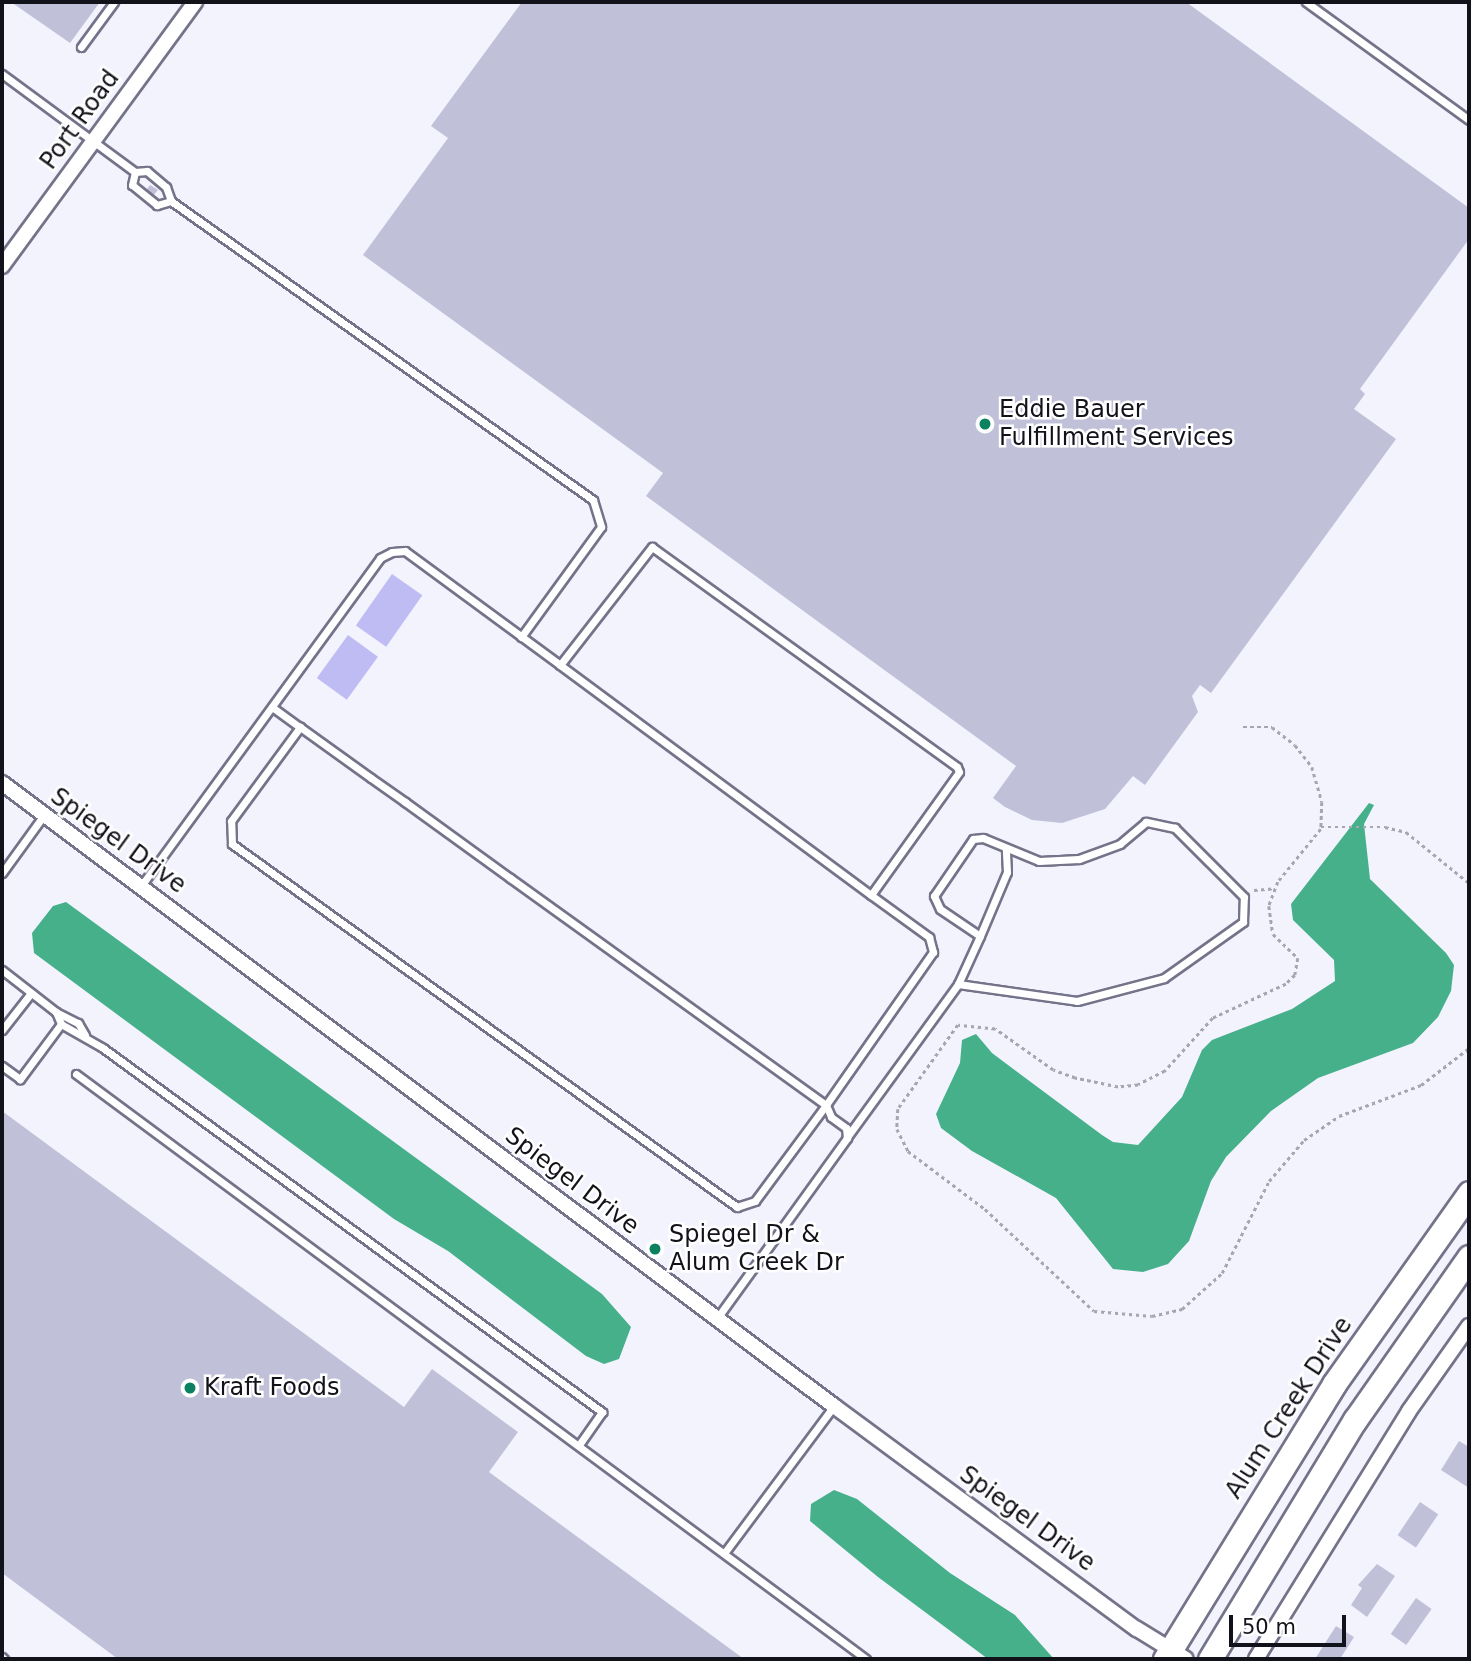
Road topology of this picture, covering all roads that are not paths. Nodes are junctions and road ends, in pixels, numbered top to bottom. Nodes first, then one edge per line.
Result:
1 (114, 2) edge
2 (195, 2) edge
3 (1306, 2) edge
4 (81, 47) dead end
5 (2, 74) edge
6 (1469, 120) edge
7 (94, 140) junction
8 (135, 172) junction
9 (171, 201) junction
10 (2, 266) edge
11 (522, 637) junction
12 (560, 665) junction
13 (272, 707) junction
14 (300, 727) junction
15 (2, 783) edge
16 (44, 815) junction
17 (1006, 850) junction
18 (2, 873) edge
19 (141, 886) junction
20 (871, 895) junction
21 (980, 936) junction
22 (2, 970) edge
23 (958, 984) junction
24 (31, 993) junction
25 (56, 1012) junction
26 (61, 1024) junction
27 (2, 1030) edge
28 (85, 1035) junction
29 (2, 1066) edge
30 (76, 1074) dead end
31 (826, 1105) junction
32 (847, 1138) junction
33 (1469, 1193) edge
34 (1469, 1257) edge
35 (717, 1319) junction
36 (1469, 1326) edge
37 (834, 1406) junction
38 (580, 1444) junction
39 (725, 1552) junction
40 (1173, 1656) edge
41 (866, 1659) edge
42 (1209, 1659) edge
43 (1256, 1659) edge

1 - 4 lane
2 - 7 street, Port Road
3 - 6 lane
5 - 7 lane
7 - 8 lane
7 - 10 street, Port Road
8 - 9 lane
8 - 9 lane
9 - 11 lane
11 - 12 lane
11 - 13 lane
12 - 20 lane
12 - 20 lane
13 - 14 lane
13 - 19 lane
14 - 31 lane
14 - 31 lane
15 - 16 street, Spiegel Drive
16 - 18 lane
16 - 19 street, Spiegel Drive
17 - 21 lane
17 - 21 lane
17 - 23 lane
19 - 35 street, Spiegel Drive
20 - 31 lane
21 - 23 lane
22 - 24 lane
23 - 32 lane
24 - 25 lane
24 - 27 lane
25 - 26 lane
25 - 28 lane
26 - 28 lane
26 - 29 lane
28 - 38 lane
30 - 38 lane
31 - 32 lane
32 - 35 lane
33 - 40 main road, Alum Creek Drive
34 - 42 main road
35 - 37 street, Spiegel Drive
36 - 43 street
37 - 39 lane
37 - 40 street, Spiegel Drive
38 - 39 lane
39 - 41 lane

